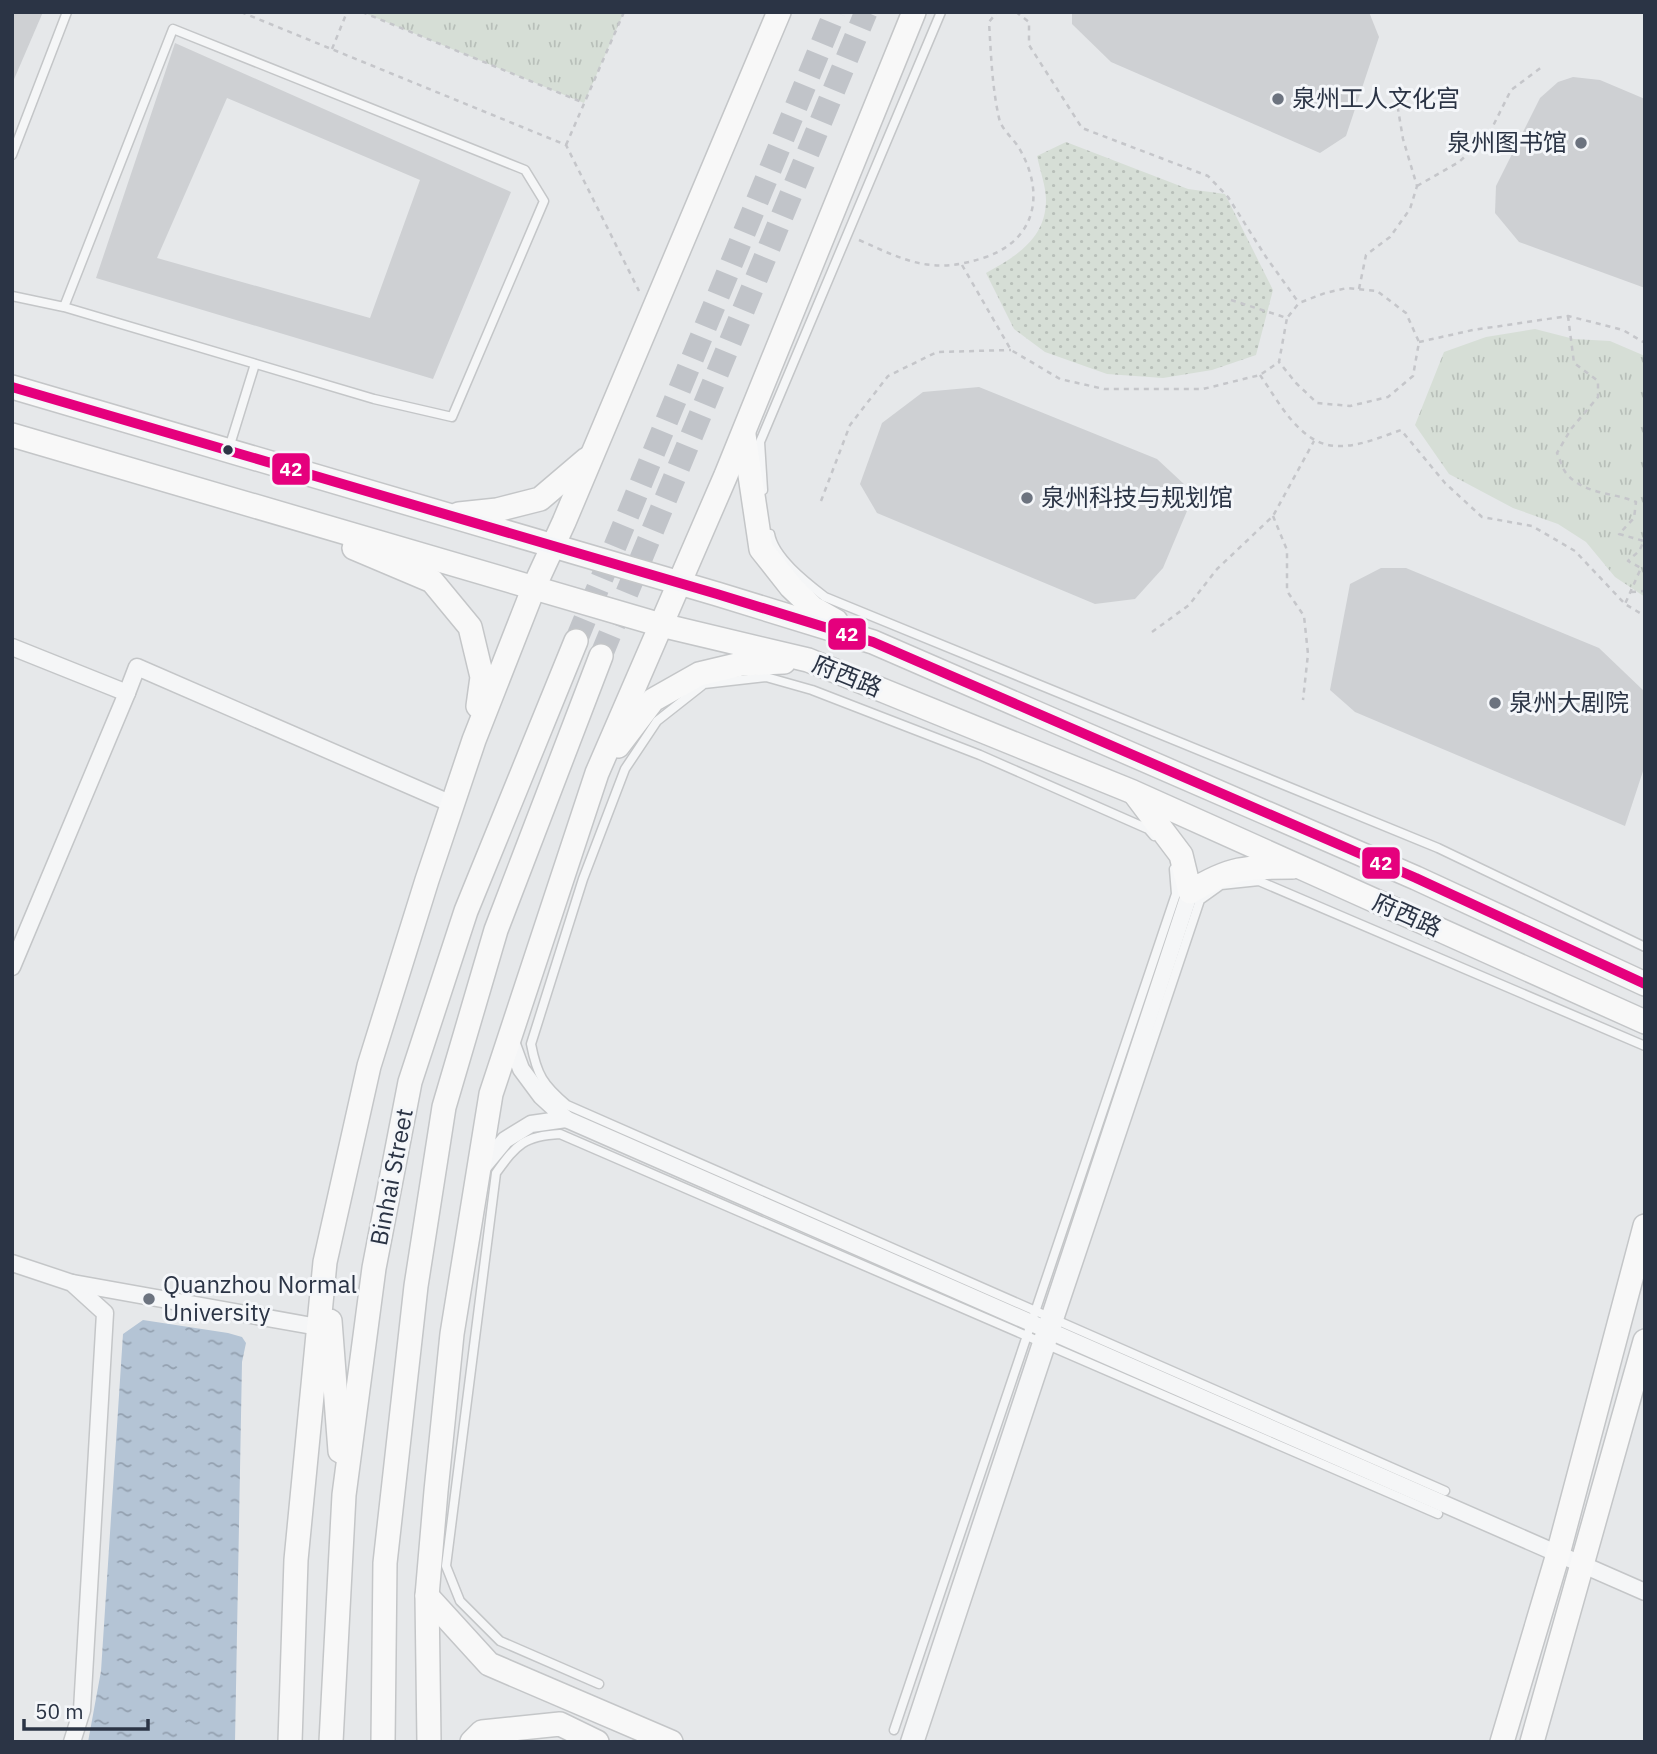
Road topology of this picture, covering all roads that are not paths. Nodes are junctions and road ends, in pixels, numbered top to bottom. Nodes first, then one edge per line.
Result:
1 (67, 12) edge
2 (779, 12) edge
3 (914, 12) edge
4 (941, 12) edge
5 (12, 155) edge
6 (12, 296) edge
7 (64, 307) junction
8 (255, 363) junction
9 (12, 387) edge
10 (744, 432) junction
11 (12, 435) edge
12 (228, 451) junction
13 (592, 454) junction
14 (763, 497) dead end
15 (255, 506) junction
16 (449, 515) junction
17 (767, 520) dead end
18 (554, 546) junction
19 (680, 583) junction
20 (534, 587) junction
21 (662, 625) junction
22 (576, 641) tunnel mouth
23 (873, 642) junction
24 (12, 647) edge
25 (601, 656) tunnel mouth
26 (808, 660) junction
27 (127, 694) junction
28 (474, 740) junction
29 (597, 773) junction
30 (1133, 792) junction
31 (452, 804) junction
32 (1300, 867) junction
33 (1190, 892) junction
34 (1645, 947) edge
35 (12, 967) edge
36 (1645, 984) edge
37 (1645, 1022) edge
38 (510, 1039) junction
39 (1645, 1046) edge
40 (566, 1119) junction
41 (479, 1171) junction
42 (1645, 1226) edge
43 (325, 1262) junction
44 (12, 1263) edge
45 (72, 1283) junction
46 (318, 1327) junction
47 (1044, 1329) junction
48 (1645, 1341) edge
49 (1445, 1491) dead end
50 (344, 1495) junction
51 (1438, 1514) dead end
52 (1558, 1554) junction
53 (1583, 1565) junction
54 (1645, 1592) edge
55 (427, 1596) junction
56 (599, 1685) dead end
57 (894, 1730) dead end
58 (914, 1741) edge
59 (72, 1742) edge
60 (290, 1742) edge
61 (331, 1742) edge
62 (383, 1742) edge
63 (429, 1742) edge
64 (472, 1742) edge
65 (597, 1742) edge
66 (671, 1742) edge
67 (1502, 1742) edge
68 (1532, 1742) edge

1 - 5 lane
2 - 13 street
3 - 10 street
4 - 14 lane
6 - 7 lane
7 - 8 lane
7 - 8 lane
8 - 12 lane
9 - 12 street, 府西路
10 - 19 street
10 - 23 street
11 - 15 street, 府西路
12 - 16 street, 府西路
13 - 16 street
13 - 18 street
15 - 20 street, 府西路
15 - 28 street
16 - 18 street, 府西路
17 - 34 lane
18 - 19 street, 府西路
18 - 20 street
19 - 21 street
19 - 23 street, 府西路
20 - 21 street, 府西路
20 - 28 street
21 - 26 street, 府西路
21 - 29 street
22 - 50 street, Binhai Street
23 - 36 street, 府西路
24 - 27 street
25 - 62 street, Binhai Street
26 - 29 street
26 - 30 street, 府西路
27 - 31 street
27 - 35 street
28 - 31 street
29 - 38 street
30 - 32 street, 府西路
30 - 33 street
31 - 43 street
32 - 33 street
32 - 37 street, 府西路
33 - 47 street
38 - 40 street
38 - 41 street
39 - 47 lane
40 - 41 street
40 - 47 street
41 - 55 street
42 - 52 street
43 - 46 street
43 - 50 street
44 - 45 street
45 - 46 street
45 - 59 street
46 - 60 street
47 - 47 lane
47 - 49 lane
47 - 51 lane
47 - 52 street
47 - 56 lane
47 - 57 lane
47 - 58 street
48 - 53 street
50 - 61 street, Binhai Street
52 - 53 street
52 - 67 street
53 - 54 street
53 - 68 street
55 - 63 street
55 - 66 street
64 - 65 street

